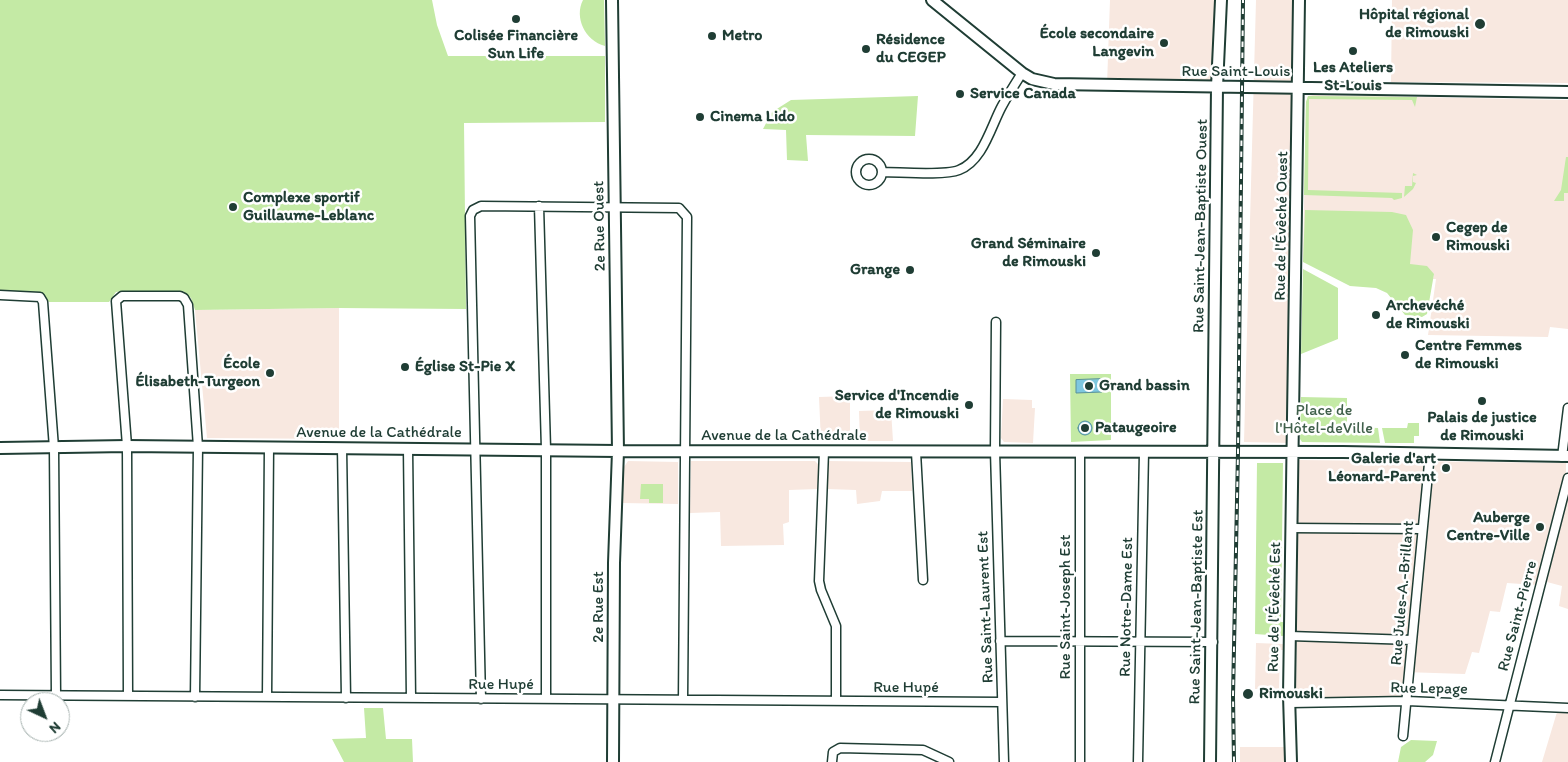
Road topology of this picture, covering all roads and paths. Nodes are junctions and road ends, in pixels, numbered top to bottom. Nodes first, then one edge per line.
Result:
1 (612, 0) edge
2 (932, 0) edge
3 (1221, 0) edge
4 (1299, 0) edge
5 (1022, 73) junction
6 (1217, 87) junction
7 (1298, 87) junction
8 (1568, 92) edge
9 (882, 172) dead end
10 (539, 206) junction
11 (614, 207) junction
12 (0, 295) edge
13 (996, 322) dead end
14 (1568, 408) edge
15 (127, 446) junction
16 (198, 447) junction
17 (0, 448) edge
18 (54, 448) junction
19 (269, 448) junction
20 (342, 448) junction
21 (475, 448) junction
22 (408, 449) junction
23 (546, 449) junction
24 (618, 451) junction
25 (686, 451) junction
26 (824, 451) junction
27 (995, 451) junction
28 (916, 452) junction
29 (1144, 452) junction
30 (1214, 452) junction
31 (1293, 452) junction
32 (1080, 453) junction
33 (1430, 453) junction
34 (1565, 457) edge
35 (1568, 478) edge
36 (1291, 528) junction
37 (1422, 529) junction
38 (923, 580) dead end
39 (1290, 636) junction
40 (1412, 640) junction
41 (1000, 641) junction
42 (1079, 641) junction
43 (1140, 642) junction
44 (1213, 642) junction
45 (56, 692) edge
46 (0, 696) edge
47 (20, 696) edge
48 (70, 696) edge
49 (128, 696) junction
50 (195, 697) junction
51 (267, 697) junction
52 (346, 698) junction
53 (411, 698) junction
54 (481, 699) junction
55 (546, 699) junction
56 (613, 700) junction
57 (683, 700) junction
58 (836, 701) junction
59 (1407, 701) junction
60 (1002, 702) junction
61 (1290, 704) junction
62 (1509, 705) junction
63 (1568, 706) edge
64 (1403, 736) dead end
65 (613, 762) edge
66 (832, 762) edge
67 (949, 762) edge
68 (1004, 762) edge
69 (1080, 762) edge
70 (1138, 762) edge
71 (1210, 762) edge
72 (1291, 762) edge
73 (1495, 762) edge

1 - 11 street, 2e Rue Ouest
2 - 5 street, Rue Saint-Louis
3 - 6 street, Rue Saint-Jean-Baptiste Ouest
4 - 7 street, Rue de l'Évêché Ouest
5 - 6 street, Rue Saint-Louis
5 - 9 street
6 - 7 street, Rue Saint-Louis
6 - 30 street, Rue Saint-Jean-Baptiste Ouest
7 - 8 street, Rue Saint-Louis
7 - 31 street, Rue de l'Évêché Ouest
10 - 11 street
10 - 21 street
10 - 23 street
11 - 24 street, 2e Rue Ouest
11 - 25 street
12 - 18 street
13 - 27 street, Rue Saint-Laurent Est
14 - 34 street
15 - 16 street, Avenue de la Cathédrale
15 - 16 street
15 - 18 street, Avenue de la Cathédrale
15 - 49 street
16 - 19 street, Avenue de la Cathédrale
16 - 50 street
17 - 18 street, Avenue de la Cathédrale
18 - 45 street
19 - 20 street, Avenue de la Cathédrale
19 - 51 street
20 - 22 street, Avenue de la Cathédrale
20 - 52 street
21 - 22 street, Avenue de la Cathédrale
21 - 23 street, Avenue de la Cathédrale
21 - 54 street
22 - 53 street
23 - 24 street, Avenue de la Cathédrale
23 - 55 street
24 - 25 street, Avenue de la Cathédrale
24 - 56 street, 2e Rue Est
25 - 26 street, Avenue de la Cathédrale
25 - 57 street
26 - 28 street, Avenue de la Cathédrale
26 - 58 street
27 - 28 street, Avenue de la Cathédrale
27 - 32 street, Avenue de la Cathédrale
27 - 41 street, Rue Saint-Laurent Est
28 - 38 street
29 - 30 street, Avenue de la Cathédrale
29 - 32 street, Avenue de la Cathédrale
29 - 43 street, Rue Notre-Dame Est
30 - 31 street, Avenue de la Cathédrale
30 - 44 street, Rue Saint-Jean-Baptiste Est
31 - 33 street, Avenue de la Cathédrale
31 - 36 street, Rue de l'Évêché Est
32 - 42 street, Rue Saint-Joseph Est
33 - 34 street, Avenue de la Cathédrale
33 - 37 street, Rue Jules-A.-Brillant
35 - 62 street, Rue Saint-Pierre
36 - 37 street
36 - 39 street, Rue de l'Évêché Est
37 - 40 street, Rue Jules-A.-Brillant
39 - 40 street
39 - 61 street, Rue de l'Évêché Est
40 - 59 street, Rue Jules-A.-Brillant
41 - 42 street
41 - 60 street, Rue Saint-Laurent Est
42 - 43 street
42 - 69 street, Rue Saint-Joseph Est
43 - 44 street
43 - 70 street, Rue Notre-Dame Est
44 - 71 street, Rue Saint-Jean-Baptiste Est
46 - 47 street, Rue Hupé
48 - 49 street, Rue Hupé
49 - 50 street, Rue Hupé
50 - 51 street, Rue Hupé
51 - 52 street, Rue Hupé
52 - 53 street, Rue Hupé
53 - 54 street, Rue Hupé
54 - 55 street, Rue Hupé
55 - 56 street, Rue Hupé
56 - 57 street, Rue Hupé
56 - 65 street, 2e Rue Est
57 - 58 street, Rue Hupé
58 - 60 street, Rue Hupé
59 - 61 street, Rue Lepage
59 - 62 street, Rue Lepage
59 - 64 street, Rue Jules-A.-Brillant
60 - 68 street, Rue Saint-Laurent Est
61 - 72 street, Rue de l'Évêché Est
62 - 63 street, Rue Lepage
62 - 73 street, Rue Saint-Pierre
66 - 67 street

